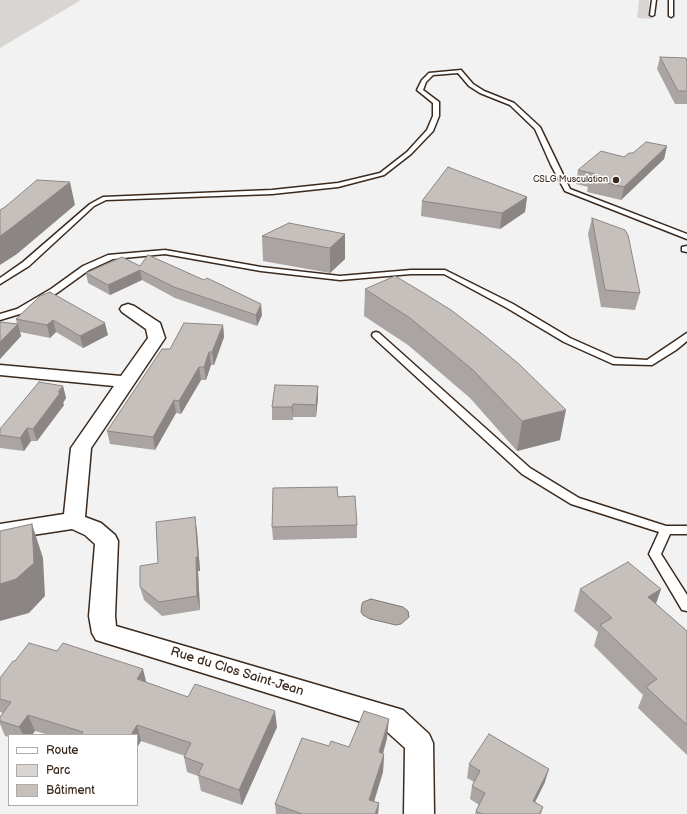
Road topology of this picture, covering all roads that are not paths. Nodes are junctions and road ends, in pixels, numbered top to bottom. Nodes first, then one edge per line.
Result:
1 (654, 0) edge
2 (671, 0) edge
3 (652, 15) dead end
4 (671, 16) dead end
5 (687, 236) edge
6 (0, 282) edge
7 (128, 309) dead end
8 (0, 318) edge
9 (376, 335) dead end
10 (687, 336) edge
11 (0, 370) edge
12 (126, 382) junction
13 (74, 520) junction
14 (666, 530) junction
15 (687, 530) edge
16 (0, 532) edge
17 (687, 606) edge
18 (419, 814) edge

1 - 3 lane
2 - 4 lane
5 - 6 lane
7 - 12 street
8 - 10 lane
9 - 14 lane
11 - 12 street
12 - 13 street
13 - 16 street
13 - 18 street, Rue du Clos Saint-Jean
14 - 15 lane
14 - 17 lane

